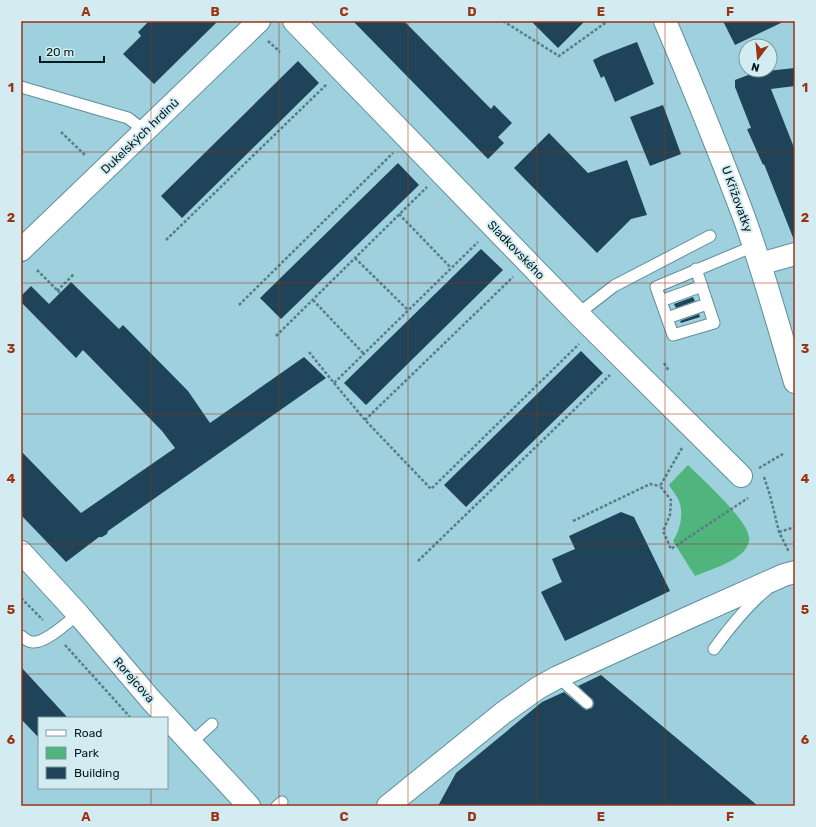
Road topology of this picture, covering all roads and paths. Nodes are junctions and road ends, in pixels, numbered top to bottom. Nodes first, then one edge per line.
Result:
1 (294, 21) edge
2 (503, 21) edge
3 (608, 21) edge
4 (665, 21) edge
5 (262, 30) edge
6 (280, 52) dead end
7 (341, 70) junction
8 (21, 87) edge
9 (145, 131) junction
10 (61, 132) dead end
11 (407, 138) junction
12 (86, 156) dead end
13 (441, 173) junction
14 (399, 214) junction
15 (493, 227) junction
16 (710, 236) dead end
17 (166, 240) dead end
18 (21, 250) edge
19 (795, 254) edge
20 (757, 255) junction
21 (355, 258) junction
22 (528, 262) junction
23 (451, 268) junction
24 (696, 269) junction
25 (37, 270) dead end
26 (74, 274) dead end
27 (702, 286) junction
28 (313, 300) junction
29 (661, 301) junction
30 (707, 304) junction
31 (239, 305) dead end
32 (408, 310) junction
33 (578, 314) junction
34 (667, 318) junction
35 (594, 330) junction
36 (276, 336) dead end
37 (309, 352) dead end
38 (364, 354) junction
39 (625, 361) junction
40 (795, 382) edge
41 (334, 383) junction
42 (364, 420) junction
43 (692, 428) junction
44 (783, 454) dead end
45 (749, 472) joint
46 (660, 486) junction
47 (752, 494) dead end
48 (573, 521) dead end
49 (795, 527) edge
50 (21, 552) edge
51 (418, 561) dead end
52 (790, 567) edge
53 (21, 598) edge
54 (78, 614) junction
55 (55, 632) junction
56 (21, 636) edge
57 (714, 649) dead end
58 (558, 677) junction
59 (587, 703) dead end
60 (130, 717) dead end
61 (167, 717) edge
62 (168, 718) edge
63 (212, 724) dead end
64 (191, 743) junction
65 (399, 803) edge
66 (249, 806) edge

1 - 7 street, Sladkovského
2 - 3 path
4 - 20 street, U Křižovatky
5 - 6 path
5 - 9 street, Dukelských hrdinů
7 - 11 street, Sladkovského
7 - 17 path
8 - 9 lane
9 - 18 street, Dukelských hrdinů
10 - 12 path
11 - 13 street, Sladkovského
11 - 31 path
13 - 14 path
13 - 15 street, Sladkovského
14 - 21 path
14 - 23 path
15 - 22 street, Sladkovského
15 - 23 path
16 - 33 lane
19 - 20 street
20 - 24 lane
20 - 40 street, U Křižovatky
21 - 28 path
21 - 32 path
22 - 33 street, Sladkovského
22 - 42 path
23 - 32 path
24 - 27 lane
24 - 29 lane
25 - 26 path
27 - 29 lane
27 - 30 lane
28 - 36 path
28 - 38 path
29 - 34 lane
30 - 34 lane
30 - 34 lane
32 - 38 path
33 - 35 street, Sladkovského
35 - 39 street, Sladkovského
35 - 42 path
37 - 41 path
38 - 41 path
39 - 43 street, Sladkovského
39 - 51 path
41 - 42 path
43 - 45 street, Sladkovského
43 - 46 path
44 - 45 path
46 - 47 path
46 - 48 path
49 - 52 path
50 - 54 street, Rorejcova
52 - 57 lane
52 - 58 street
53 - 55 path
54 - 55 lane
54 - 61 street, Rorejcova
55 - 56 lane
55 - 60 path
58 - 59 lane
58 - 65 street
62 - 64 street, Rorejcova
63 - 64 lane
64 - 66 street, Rorejcova

